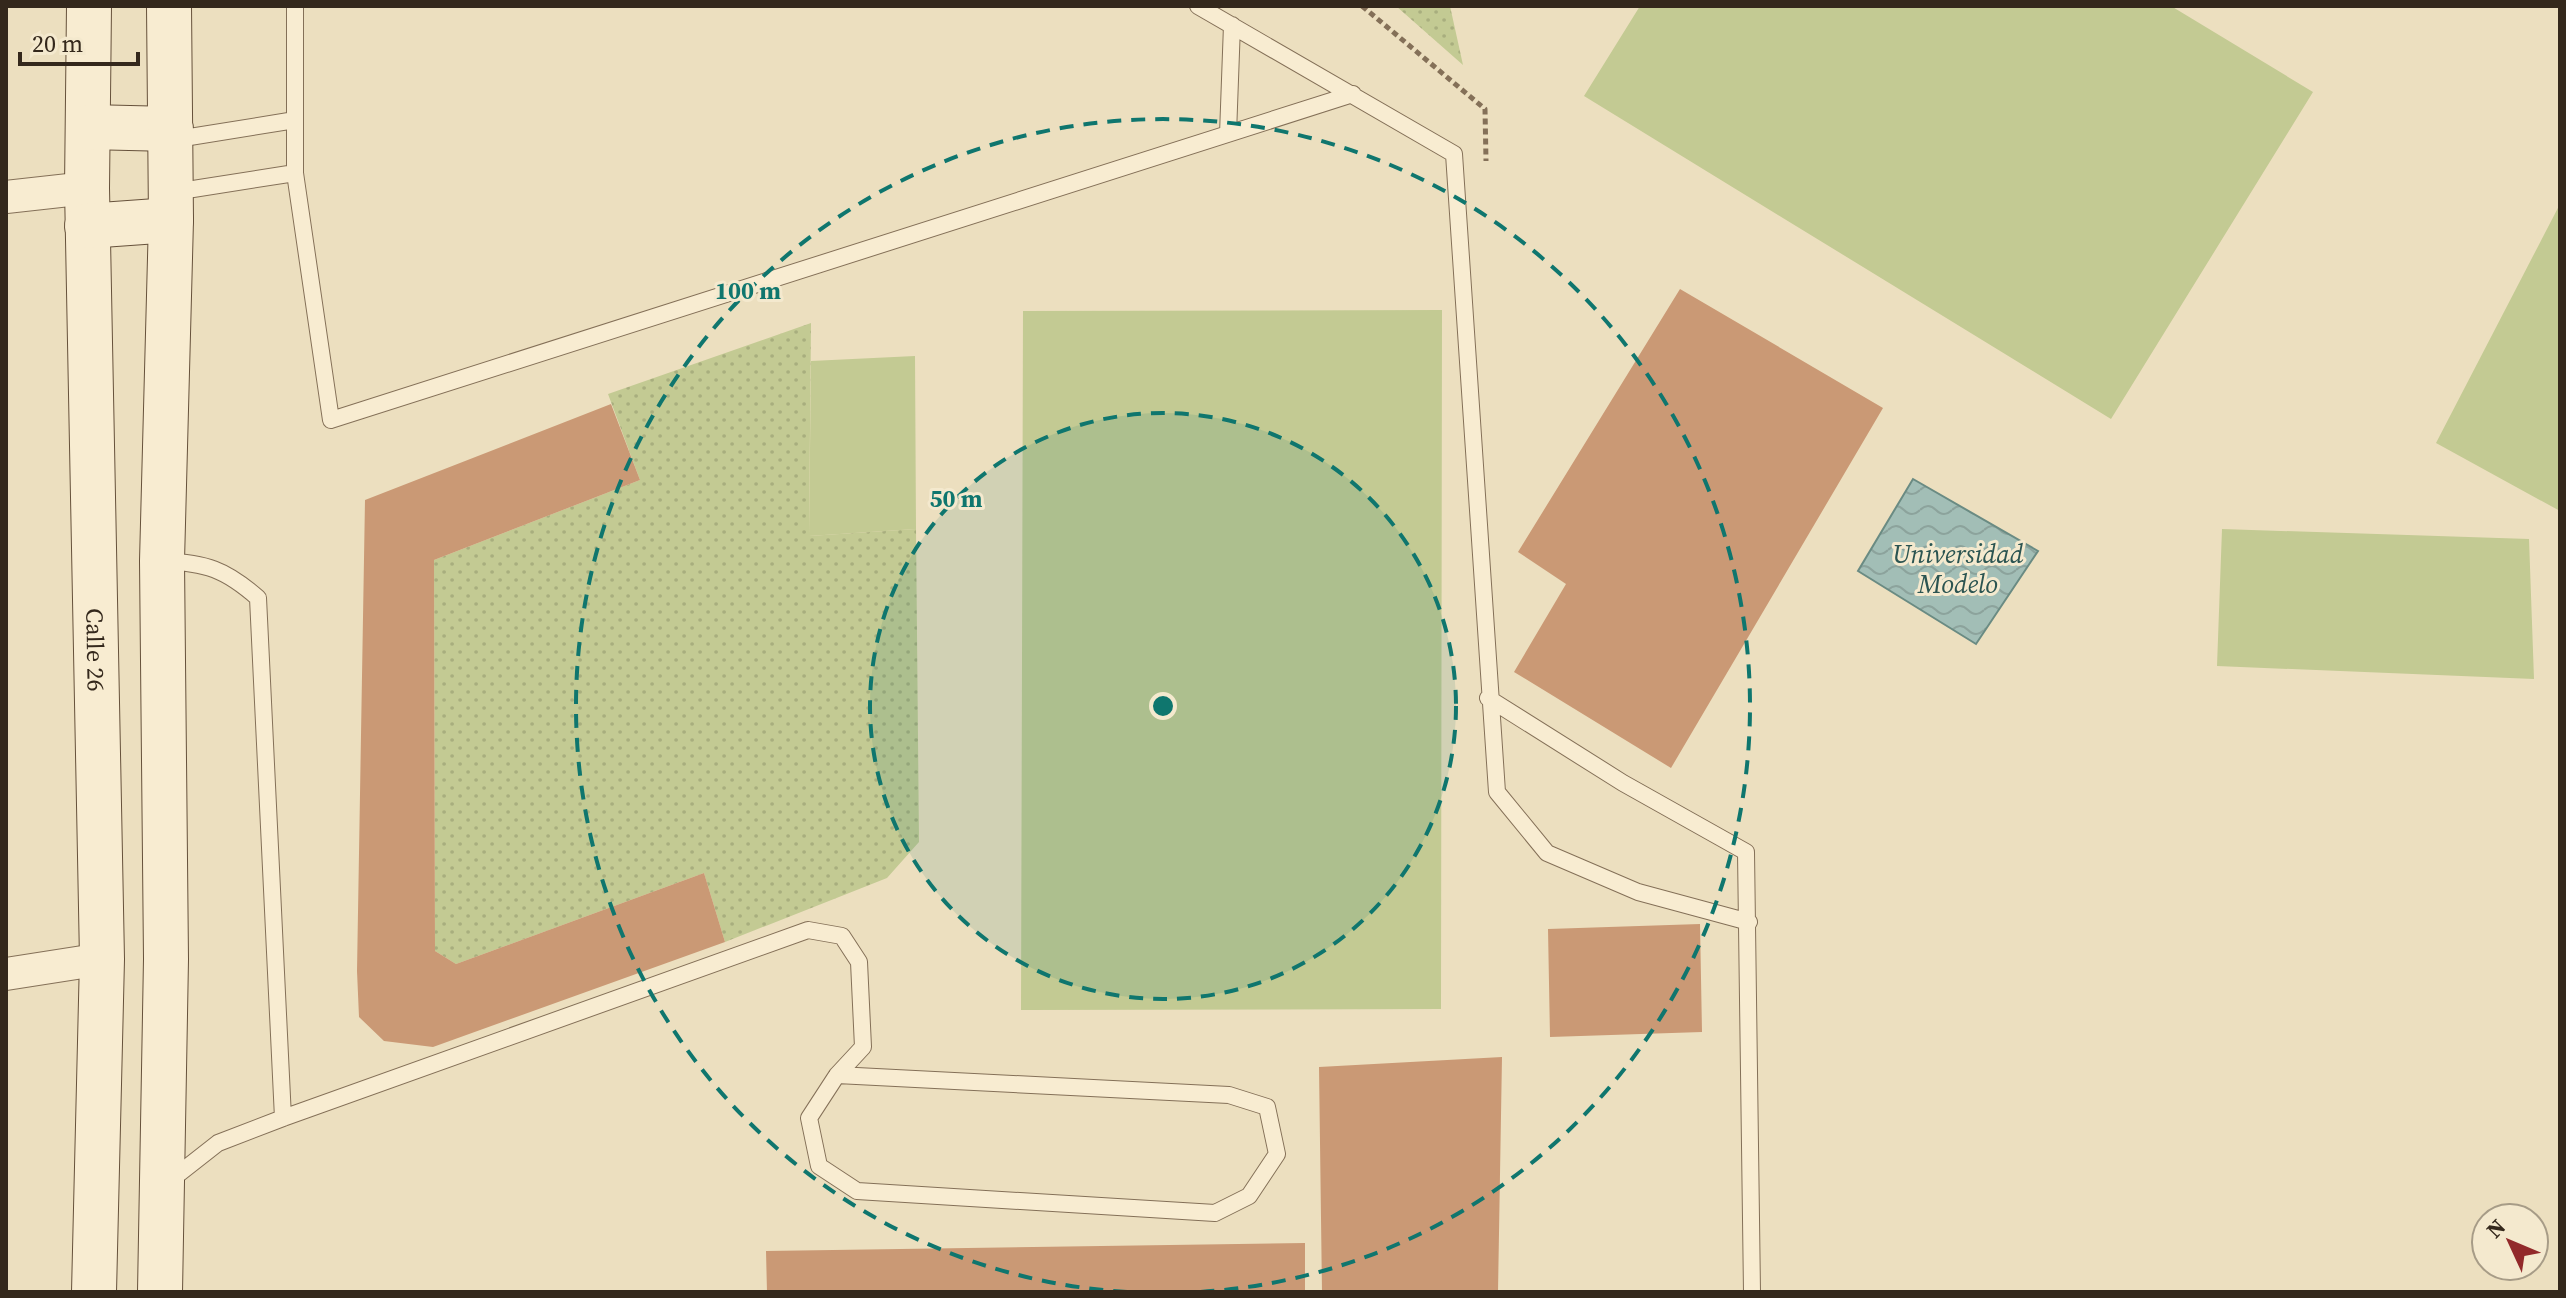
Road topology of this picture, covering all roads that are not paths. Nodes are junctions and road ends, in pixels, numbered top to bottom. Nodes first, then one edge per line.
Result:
1 (89, 6) edge
2 (169, 6) edge
3 (295, 6) edge
4 (1198, 6) edge
5 (1232, 25) junction
6 (1353, 94) junction
7 (295, 120) junction
8 (88, 127) junction
9 (171, 134) junction
10 (1228, 134) junction
11 (295, 173) junction
12 (6, 197) edge
13 (170, 206) junction
14 (87, 207) junction
15 (162, 561) junction
16 (1488, 698) junction
17 (1749, 922) junction
18 (102, 959) junction
19 (6, 974) edge
20 (837, 1075) junction
21 (283, 1118) junction
22 (159, 1189) junction
23 (94, 1292) edge
24 (160, 1292) edge
25 (1752, 1292) edge

1 - 8 main road, Calle 26
2 - 9 main road
3 - 7 lane
4 - 5 lane
5 - 6 lane
5 - 10 lane
6 - 10 lane
6 - 16 lane
7 - 9 lane
7 - 11 lane
8 - 9 main road
8 - 14 main road, Calle 26
9 - 13 main road
10 - 11 lane
11 - 13 lane
12 - 14 street
13 - 14 main road
13 - 15 main road
14 - 18 main road, Calle 26
15 - 21 lane
15 - 22 main road
16 - 17 lane
16 - 17 lane
17 - 25 lane
18 - 19 street
18 - 23 main road, Calle 26
20 - 20 lane
20 - 21 lane
21 - 22 lane
22 - 24 main road

